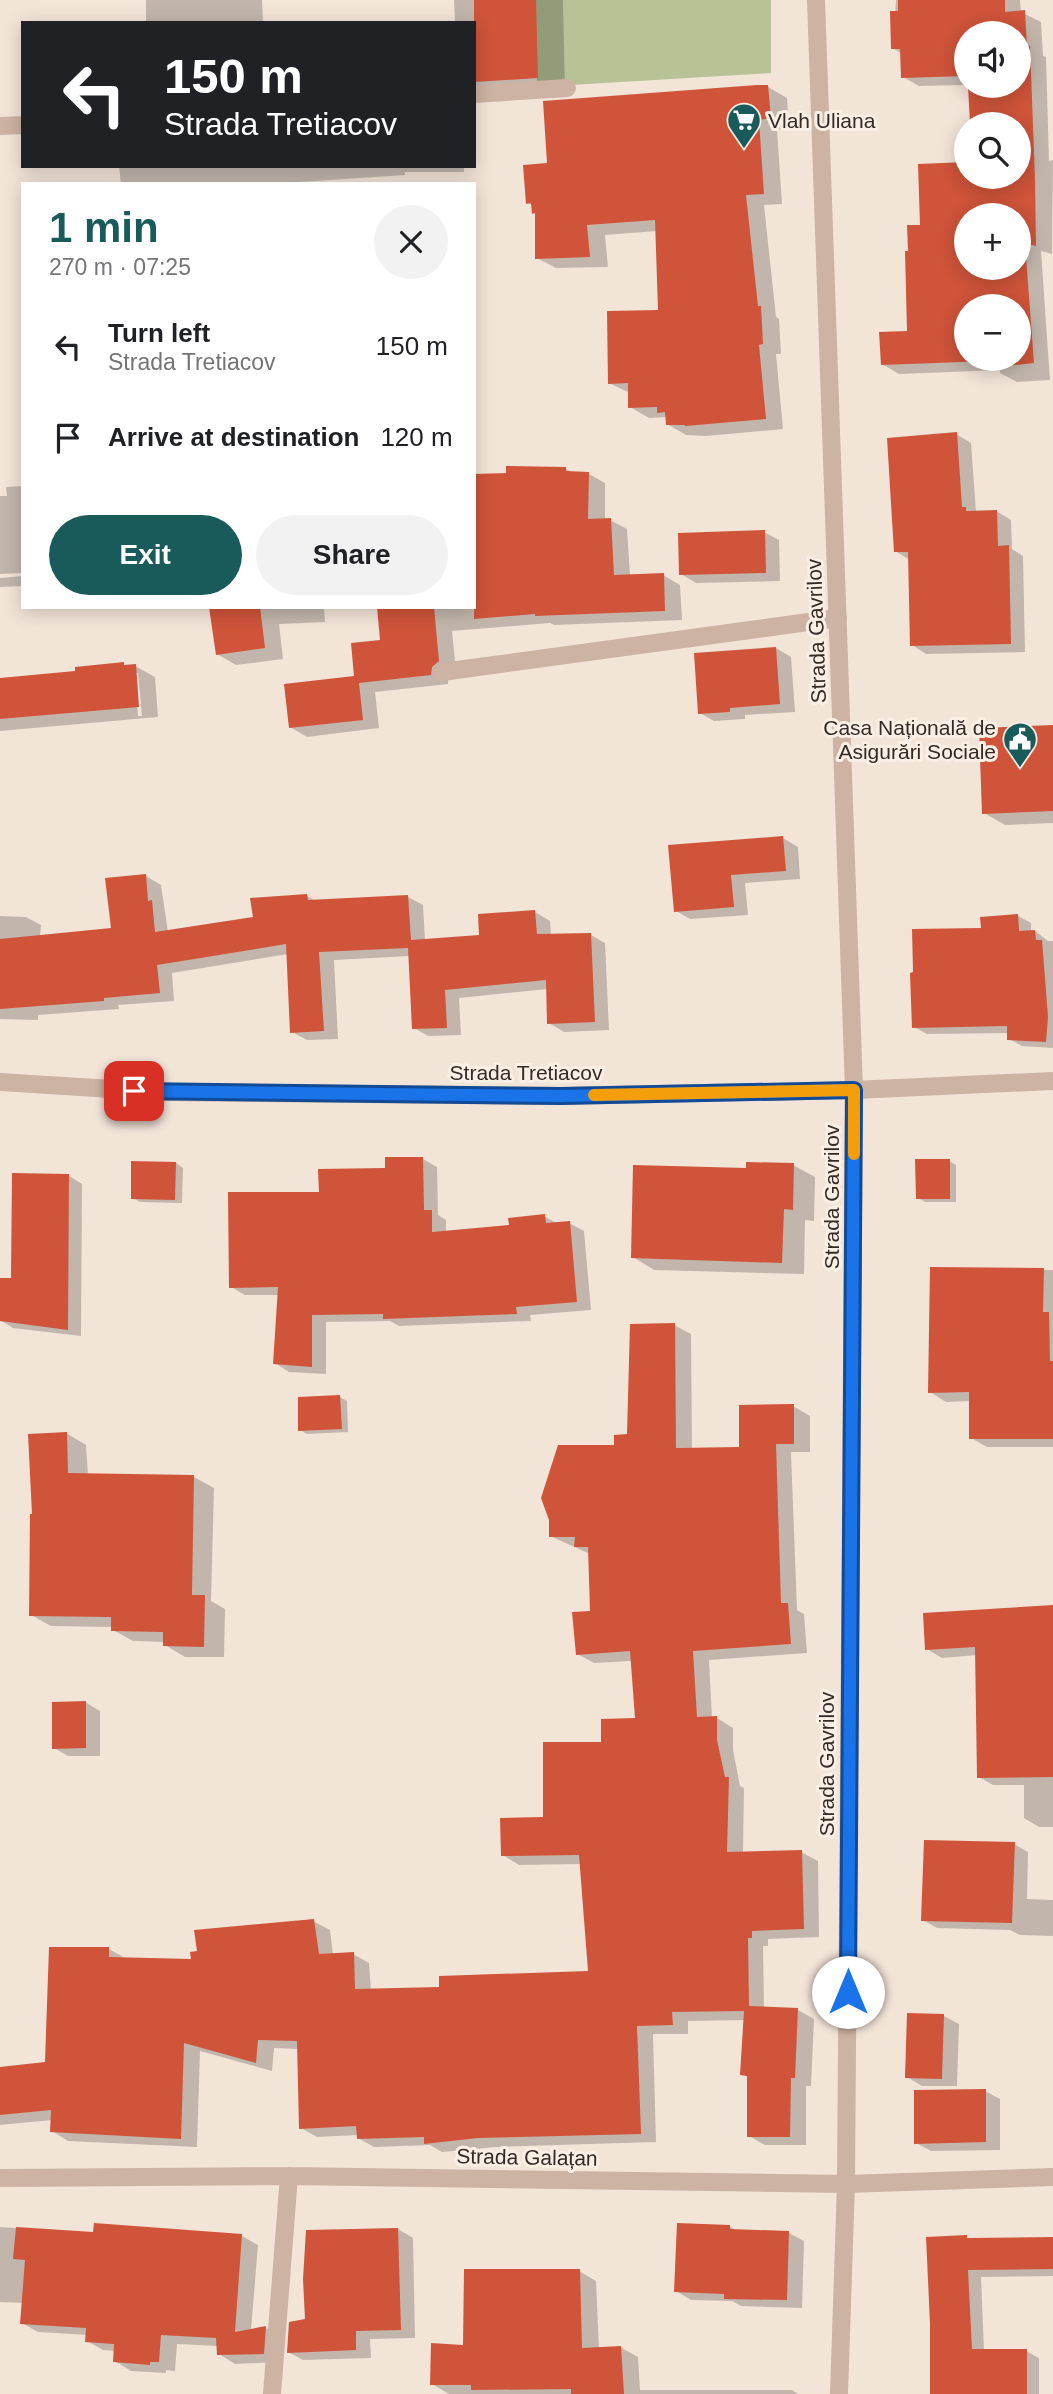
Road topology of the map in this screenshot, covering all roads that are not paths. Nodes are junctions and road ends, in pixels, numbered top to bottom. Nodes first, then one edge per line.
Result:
1 (816, 0) edge
2 (567, 88) dead end
3 (476, 94) edge
4 (21, 125) edge
5 (0, 126) edge
6 (838, 618) junction
7 (442, 672) dead end
8 (0, 1082) edge
9 (1053, 1082) edge
10 (854, 1090) junction
11 (289, 2176) junction
12 (1053, 2177) edge
13 (0, 2178) edge
14 (846, 2184) junction
15 (272, 2394) edge
16 (839, 2394) edge

1 - 6 street, Strada Gavrilov
2 - 3 street
4 - 5 street
6 - 7 street
6 - 10 street, Strada Gavrilov
8 - 10 street, Strada Tretiacov
9 - 10 street, Strada Tretiacov
10 - 14 street, Strada Gavrilov
11 - 13 street, Strada Galațan
11 - 14 street, Strada Galațan
11 - 15 street
12 - 14 street, Strada Galațan
14 - 16 street, Strada Gavrilov

